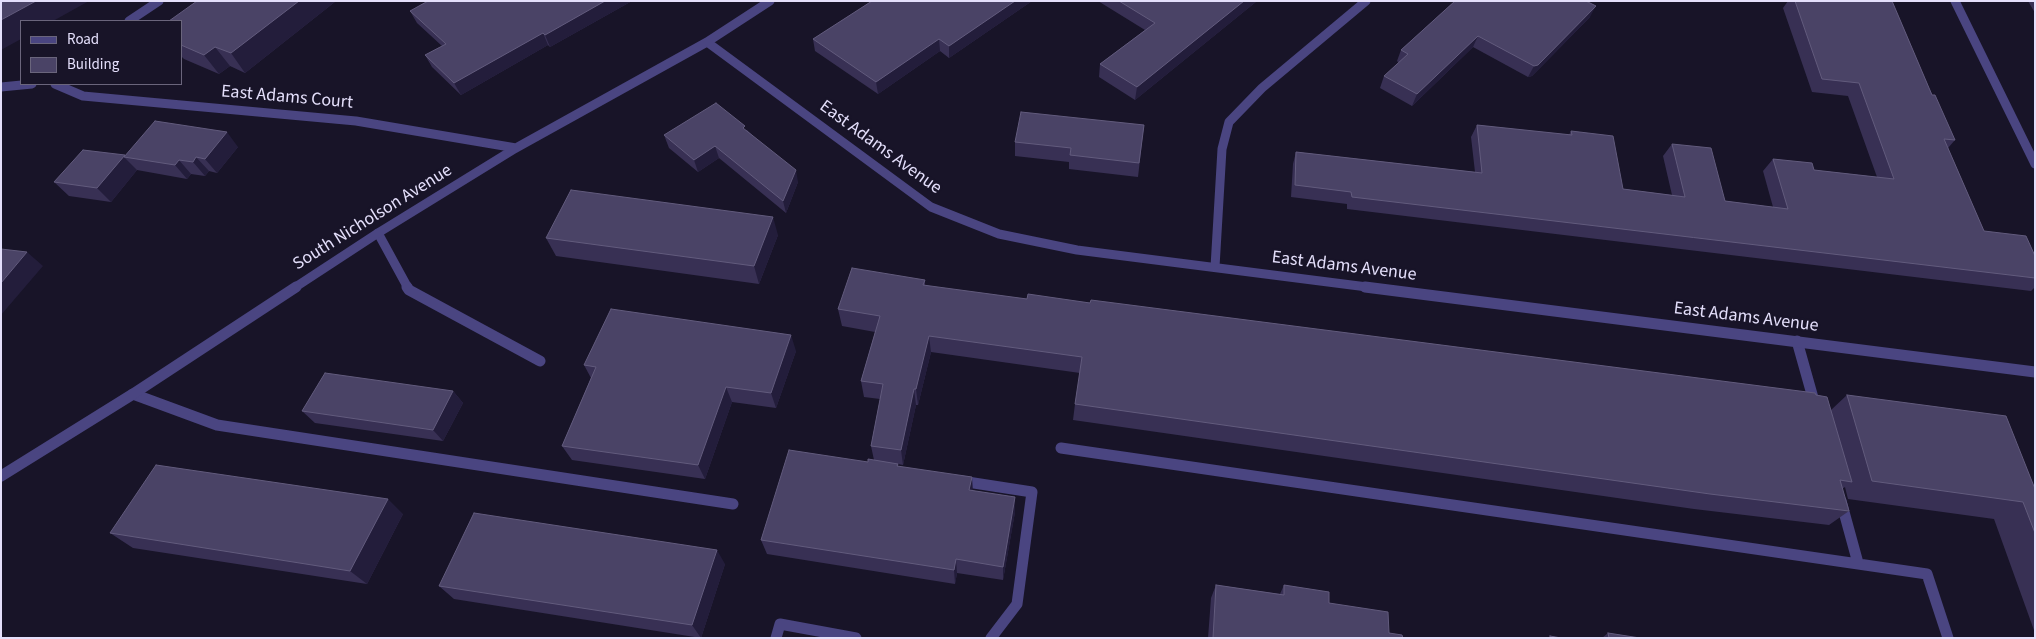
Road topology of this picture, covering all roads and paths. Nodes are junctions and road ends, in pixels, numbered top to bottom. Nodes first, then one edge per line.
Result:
1 (159, 1) edge
2 (770, 1) edge
3 (1366, 1) edge
4 (1955, 1) edge
5 (130, 20) edge
6 (707, 42) junction
7 (22, 85) edge
8 (57, 85) edge
9 (1, 87) edge
10 (516, 148) junction
11 (2035, 164) edge
12 (378, 232) junction
13 (1215, 267) junction
14 (1797, 341) junction
15 (540, 361) dead end
16 (2035, 372) edge
17 (133, 394) junction
18 (1817, 415) edge
19 (1061, 448) dead end
20 (1, 476) edge
21 (948, 479) edge
22 (1837, 487) edge
23 (733, 504) dead end
24 (1858, 563) junction
25 (776, 638) edge
26 (856, 638) edge
27 (991, 638) edge
28 (1948, 638) edge

1 - 5 street
2 - 6 street, South Nicholson Avenue
3 - 13 street
4 - 11 street
6 - 10 street, South Nicholson Avenue
6 - 13 street, East Adams Avenue
7 - 9 street
8 - 10 street, East Adams Court
10 - 12 street, South Nicholson Avenue
12 - 15 street
12 - 17 street, South Nicholson Avenue
13 - 14 street, East Adams Avenue
14 - 16 street, East Adams Avenue
14 - 18 street
17 - 20 street, South Nicholson Avenue
17 - 23 street
19 - 24 street
21 - 27 street
22 - 24 street
24 - 28 street
25 - 26 street

